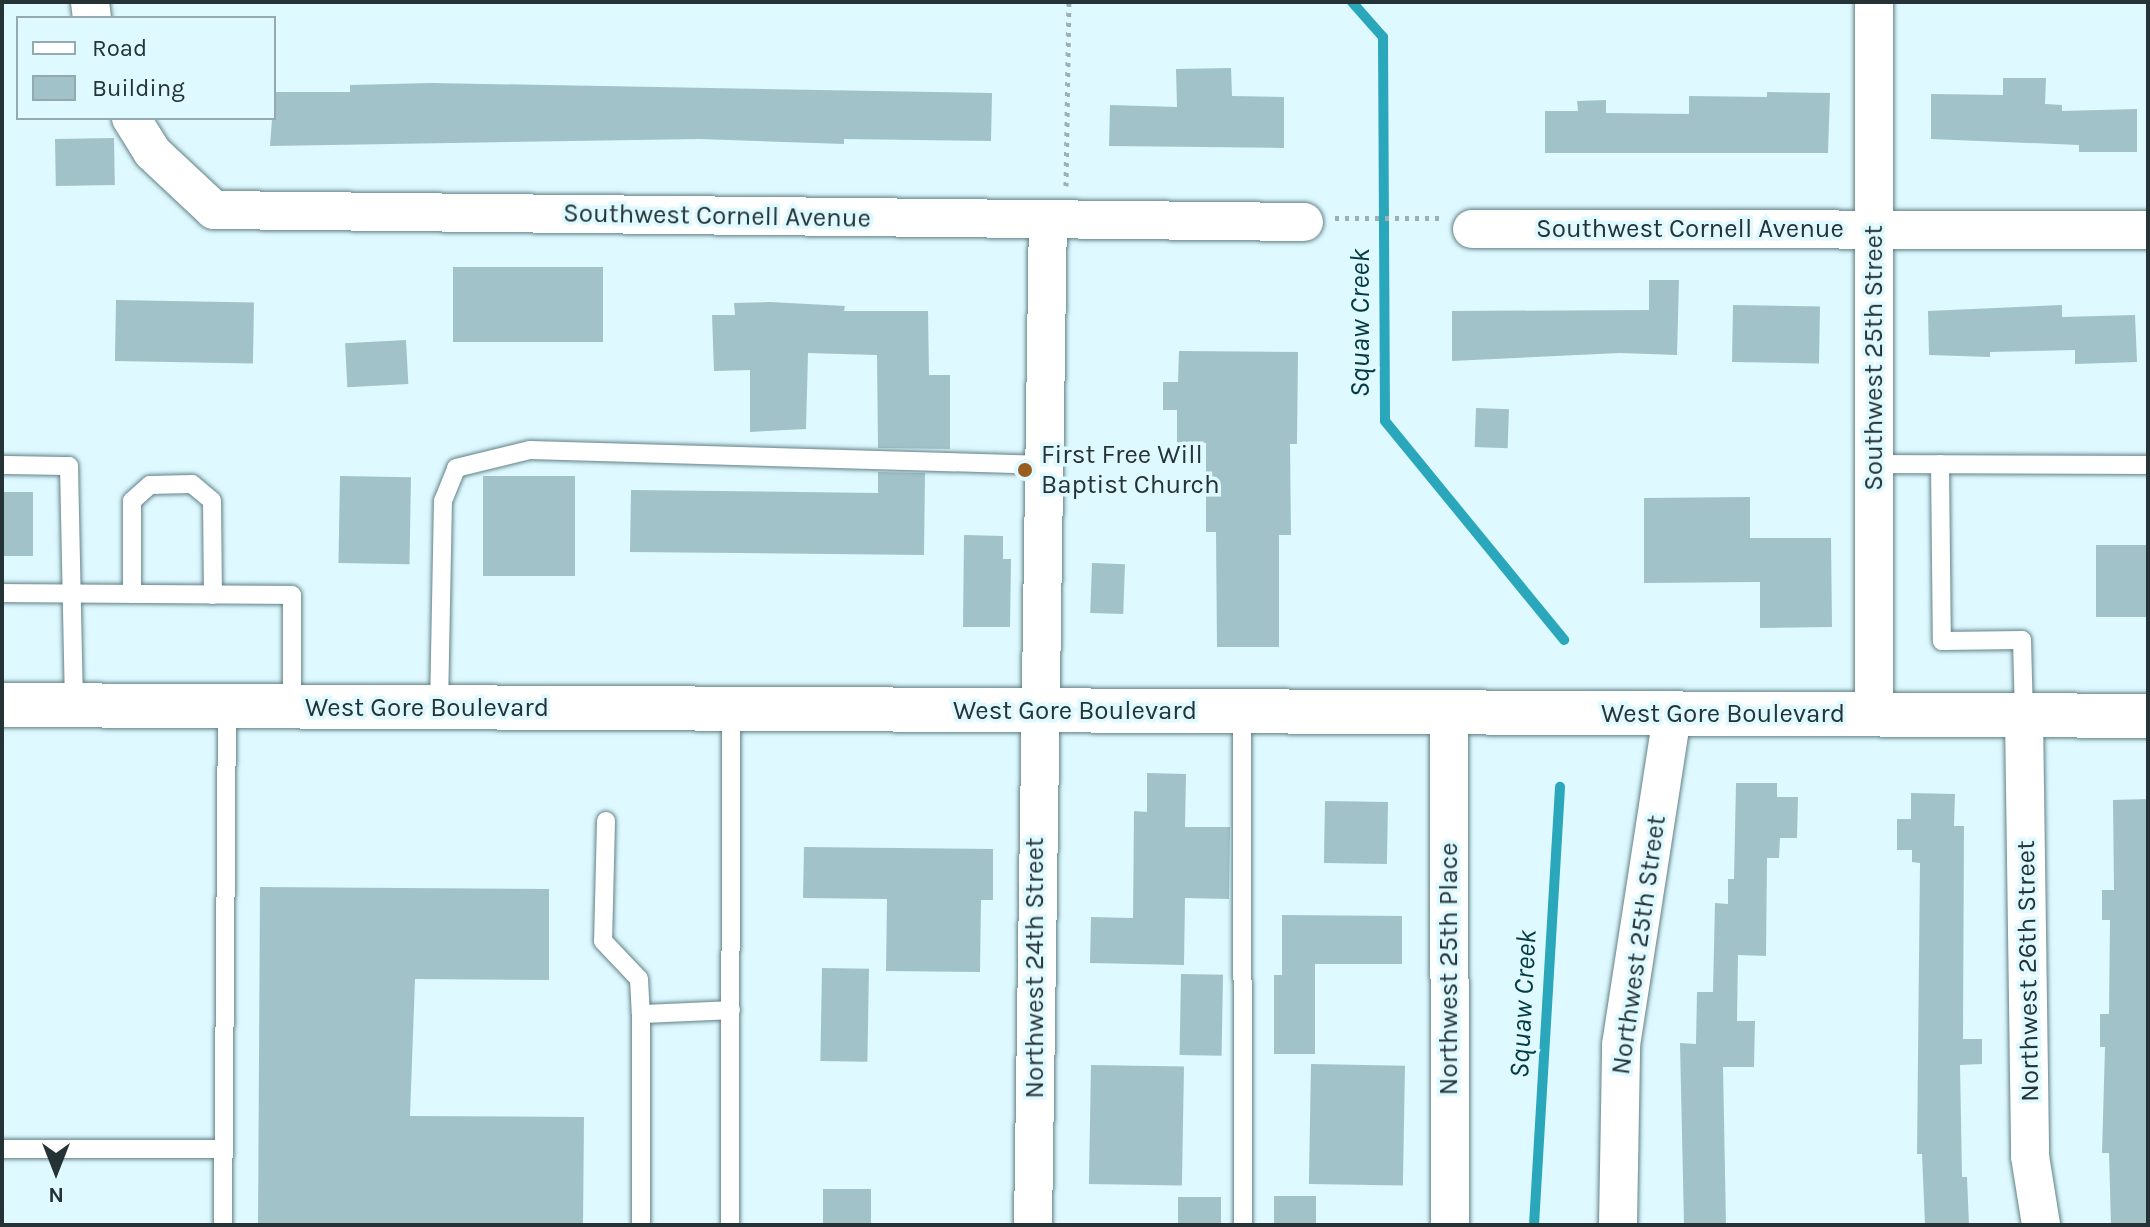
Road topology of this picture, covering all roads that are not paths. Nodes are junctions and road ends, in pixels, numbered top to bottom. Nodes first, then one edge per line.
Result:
1 (1874, 2) edge
2 (132, 120) edge
3 (1056, 219) junction
4 (1320, 220) road end
5 (1472, 229) dead end
6 (1874, 230) junction
7 (2148, 230) edge
8 (1874, 464) junction
9 (1940, 464) junction
10 (2, 465) edge
11 (1047, 465) junction
12 (2148, 465) edge
13 (2, 593) edge
14 (72, 594) junction
15 (132, 594) junction
16 (213, 595) junction
17 (2, 705) edge
18 (74, 706) junction
19 (227, 707) junction
20 (292, 707) junction
21 (439, 708) junction
22 (731, 709) junction
23 (1037, 711) junction
24 (1242, 712) junction
25 (1449, 713) junction
26 (1672, 714) junction
27 (1874, 715) junction
28 (2024, 716) junction
29 (2148, 716) edge
30 (606, 821) dead end
31 (731, 1010) junction
32 (641, 1014) junction
33 (2, 1149) edge
34 (223, 1149) junction
35 (223, 1225) edge
36 (641, 1225) edge
37 (730, 1225) edge
38 (1033, 1225) edge
39 (1243, 1225) edge
40 (1450, 1225) edge
41 (1618, 1225) edge
42 (2041, 1225) edge

1 - 6 street, Southwest 25th Street
2 - 3 street, Southwest Cornell Avenue
3 - 4 street, Southwest Cornell Avenue
3 - 11 street, Northwest 24th Street
5 - 6 street, Southwest Cornell Avenue
6 - 7 street, Southwest Cornell Avenue
6 - 8 street, Southwest 25th Street
8 - 9 lane
8 - 27 street, Southwest 25th Street
9 - 12 lane
9 - 28 lane
10 - 14 lane
11 - 21 lane
11 - 23 street, Northwest 24th Street
13 - 14 lane
14 - 15 lane
14 - 18 lane
15 - 16 lane
15 - 16 lane
16 - 20 lane
17 - 18 main road, West Gore Boulevard
18 - 19 main road, West Gore Boulevard
19 - 20 main road, West Gore Boulevard
19 - 34 lane
20 - 21 main road, West Gore Boulevard
21 - 22 main road, West Gore Boulevard
22 - 23 main road, West Gore Boulevard
22 - 31 lane
23 - 24 main road, West Gore Boulevard
23 - 38 street, Northwest 24th Street
24 - 25 main road, West Gore Boulevard
24 - 39 lane
25 - 26 main road, West Gore Boulevard
25 - 40 street, Northwest 25th Place
26 - 27 main road, West Gore Boulevard
26 - 41 street, Northwest 25th Street
27 - 28 main road, West Gore Boulevard
28 - 29 main road, West Gore Boulevard
28 - 42 street, Northwest 26th Street
30 - 32 lane
31 - 32 lane
31 - 37 lane
32 - 36 lane
33 - 34 lane
34 - 35 lane

